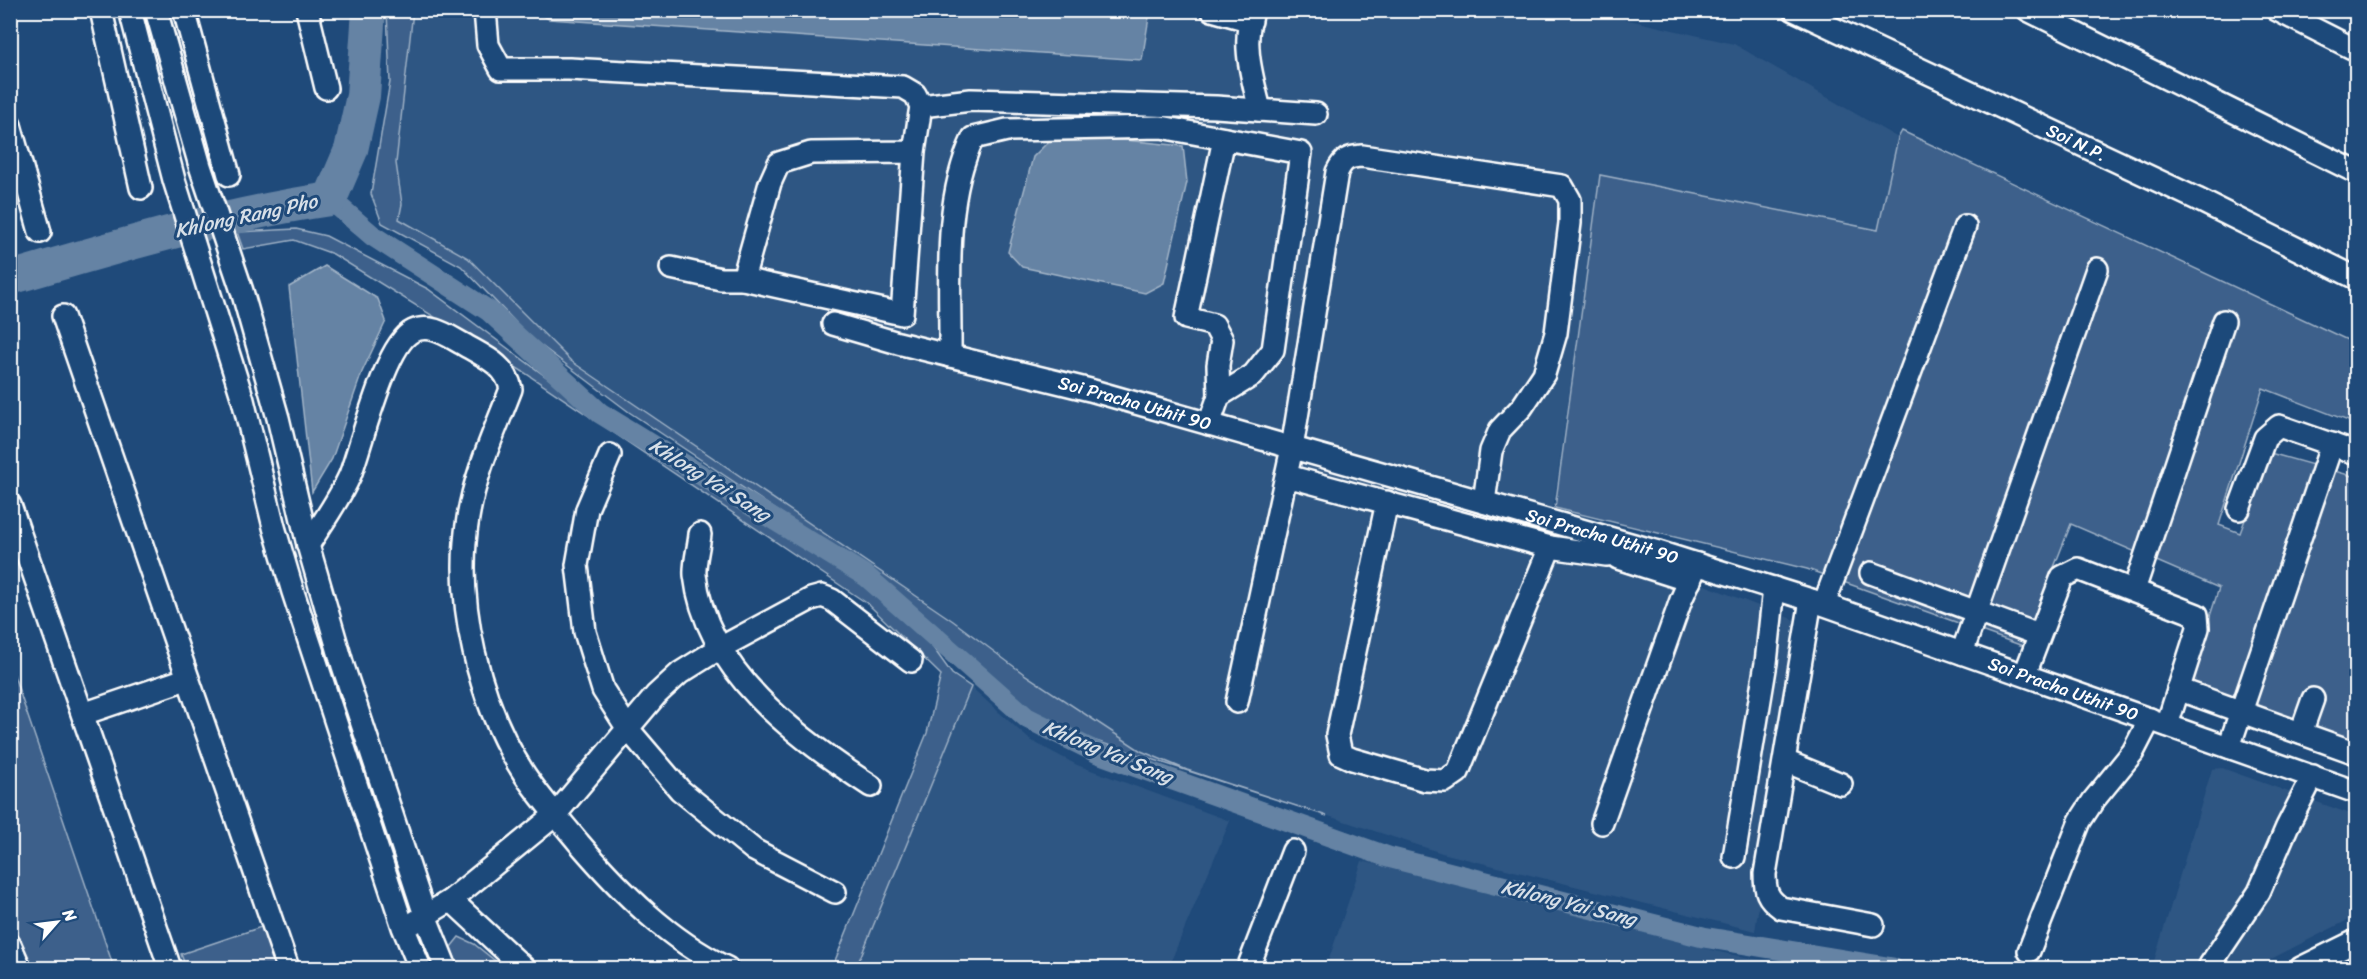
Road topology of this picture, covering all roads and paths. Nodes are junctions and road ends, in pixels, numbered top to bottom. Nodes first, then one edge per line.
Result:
1 (101, 10) edge
2 (130, 10) edge
3 (156, 10) edge
4 (184, 10) edge
5 (306, 10) edge
6 (485, 10) edge
7 (1212, 10) edge
8 (1794, 10) edge
9 (2028, 10) edge
10 (2277, 10) edge
11 (1252, 16) edge
12 (2356, 50) edge
13 (326, 88) dead end
14 (921, 106) junction
15 (1260, 110) junction
16 (1316, 114) dead end
17 (10, 125) edge
18 (1224, 139) junction
19 (914, 152) junction
20 (2356, 171) edge
21 (229, 175) dead end
22 (141, 188) dead end
23 (1965, 226) dead end
24 (40, 232) dead end
25 (670, 268) dead end
26 (2097, 269) dead end
27 (2356, 278) edge
28 (743, 279) junction
29 (902, 314) junction
30 (63, 316) dead end
31 (2224, 321) dead end
32 (833, 324) dead end
33 (898, 343) junction
34 (950, 356) junction
35 (1219, 396) junction
36 (1209, 424) junction
37 (2332, 444) junction
38 (1292, 448) junction
39 (2356, 453) edge
40 (610, 455) dead end
41 (1287, 476) junction
42 (1387, 502) junction
43 (1484, 502) junction
44 (10, 505) edge
45 (2239, 509) dead end
46 (700, 534) dead end
47 (308, 546) junction
48 (1550, 547) junction
49 (1655, 551) junction
50 (1606, 555) junction
51 (1694, 573) junction
52 (1871, 573) dead end
53 (1774, 588) junction
54 (2134, 590) junction
55 (1818, 602) junction
56 (1977, 612) junction
57 (2039, 635) junction
58 (720, 648) junction
59 (1962, 653) junction
60 (911, 661) dead end
61 (2025, 675) junction
62 (186, 679) junction
63 (2178, 689) junction
64 (2313, 699) dead end
65 (1237, 702) dead end
66 (2241, 712) junction
67 (83, 714) junction
68 (2158, 722) junction
69 (628, 729) junction
70 (2301, 733) junction
71 (2229, 747) junction
72 (2356, 753) edge
73 (1785, 761) junction
74 (2313, 777) junction
75 (1841, 784) dead end
76 (871, 786) dead end
77 (2356, 792) edge
78 (555, 815) junction
79 (1602, 823) dead end
80 (1293, 851) dead end
81 (1734, 857) dead end
82 (835, 892) dead end
83 (451, 900) junction
84 (426, 918) junction
85 (1873, 925) dead end
86 (404, 927) junction
87 (2356, 942) edge
88 (10, 945) edge
89 (2030, 951) dead end
90 (2210, 965) dead end
91 (20, 969) edge
92 (170, 969) edge
93 (288, 969) edge
94 (420, 969) edge
95 (446, 969) edge
96 (524, 969) edge
97 (727, 969) edge
98 (1248, 969) edge
99 (2301, 969) edge

1 - 22 street
2 - 86 street
3 - 47 street
4 - 21 street
5 - 13 street
6 - 14 street
7 - 11 street
8 - 27 street, Soi N.P.
9 - 20 street
10 - 12 street
11 - 15 street
14 - 15 street
14 - 19 street
15 - 16 street
17 - 24 street
18 - 34 street
18 - 35 street
18 - 35 street
19 - 28 street
19 - 29 street
23 - 55 street
25 - 28 street
26 - 56 street
28 - 29 street
29 - 33 street
30 - 62 street
31 - 54 street
32 - 33 street, Soi Pracha Uthit 90
33 - 34 street, Soi Pracha Uthit 90
34 - 36 street, Soi Pracha Uthit 90
35 - 36 street
36 - 38 street, Soi Pracha Uthit 90
37 - 39 street
37 - 45 street
37 - 66 street
38 - 41 street
38 - 43 street, Soi Pracha Uthit 90
38 - 43 street
40 - 69 street
41 - 42 street
41 - 65 street
42 - 48 street
42 - 48 street
43 - 49 street, Soi Pracha Uthit 90
44 - 67 street
46 - 58 street
47 - 78 street
47 - 84 street
48 - 50 street
49 - 50 street
49 - 51 street, Soi Pracha Uthit 90
50 - 51 street
51 - 53 street, Soi Pracha Uthit 90
51 - 79 street
52 - 56 street
53 - 55 street, Soi Pracha Uthit 90
53 - 81 street
54 - 57 street
54 - 63 street
55 - 59 street, Soi Pracha Uthit 90
55 - 73 street
56 - 57 street
56 - 59 street
57 - 61 street
58 - 60 street
58 - 69 street
58 - 76 street
59 - 61 street, Soi Pracha Uthit 90
61 - 68 street, Soi Pracha Uthit 90
62 - 67 street
62 - 93 street
63 - 66 street
63 - 68 street
64 - 70 street
66 - 70 street
66 - 71 street
67 - 92 street
68 - 71 street, Soi Pracha Uthit 90
68 - 89 street
69 - 78 street
69 - 82 street
70 - 72 street
71 - 74 street, Soi Pracha Uthit 90
73 - 75 street
73 - 85 street
74 - 77 street, Soi Pracha Uthit 90
74 - 90 street
78 - 83 street
78 - 97 street
80 - 98 street
83 - 84 street
83 - 96 street
84 - 86 street
84 - 95 street
86 - 94 street
87 - 99 street
88 - 91 street

